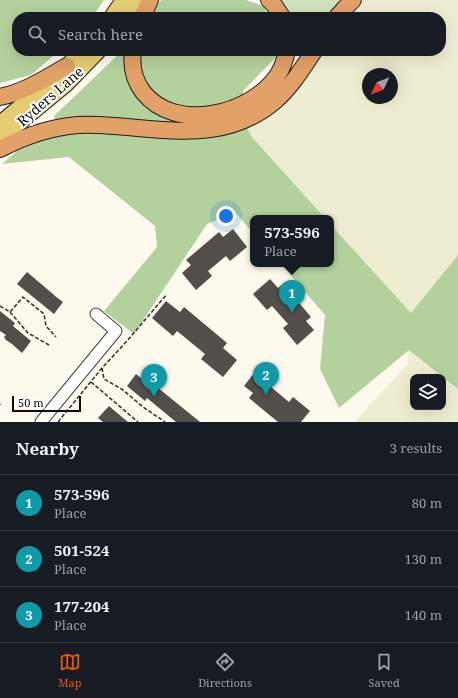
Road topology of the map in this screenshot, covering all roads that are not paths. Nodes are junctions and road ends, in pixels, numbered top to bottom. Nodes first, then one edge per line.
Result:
1 (123, 0) edge
2 (138, 0) edge
3 (150, 0) edge
4 (269, 0) edge
5 (353, 0) edge
6 (115, 12) edge
7 (130, 12) edge
8 (144, 12) edge
9 (279, 12) edge
10 (341, 12) edge
11 (77, 56) edge
12 (94, 56) edge
13 (132, 56) edge
14 (285, 56) edge
15 (311, 56) edge
16 (67, 66) junction
17 (0, 97) edge
18 (0, 123) edge
19 (0, 139) edge
20 (0, 149) edge
21 (96, 314) dead end
22 (41, 422) edge

1 - 6 main road
2 - 7 main road
3 - 8 highway
4 - 9 highway
5 - 10 highway
11 - 16 main road, Ryders Lane
12 - 19 main road, Ryders Lane
13 - 14 highway
15 - 20 highway
16 - 17 highway
16 - 18 main road, Ryders Lane
21 - 22 lane

